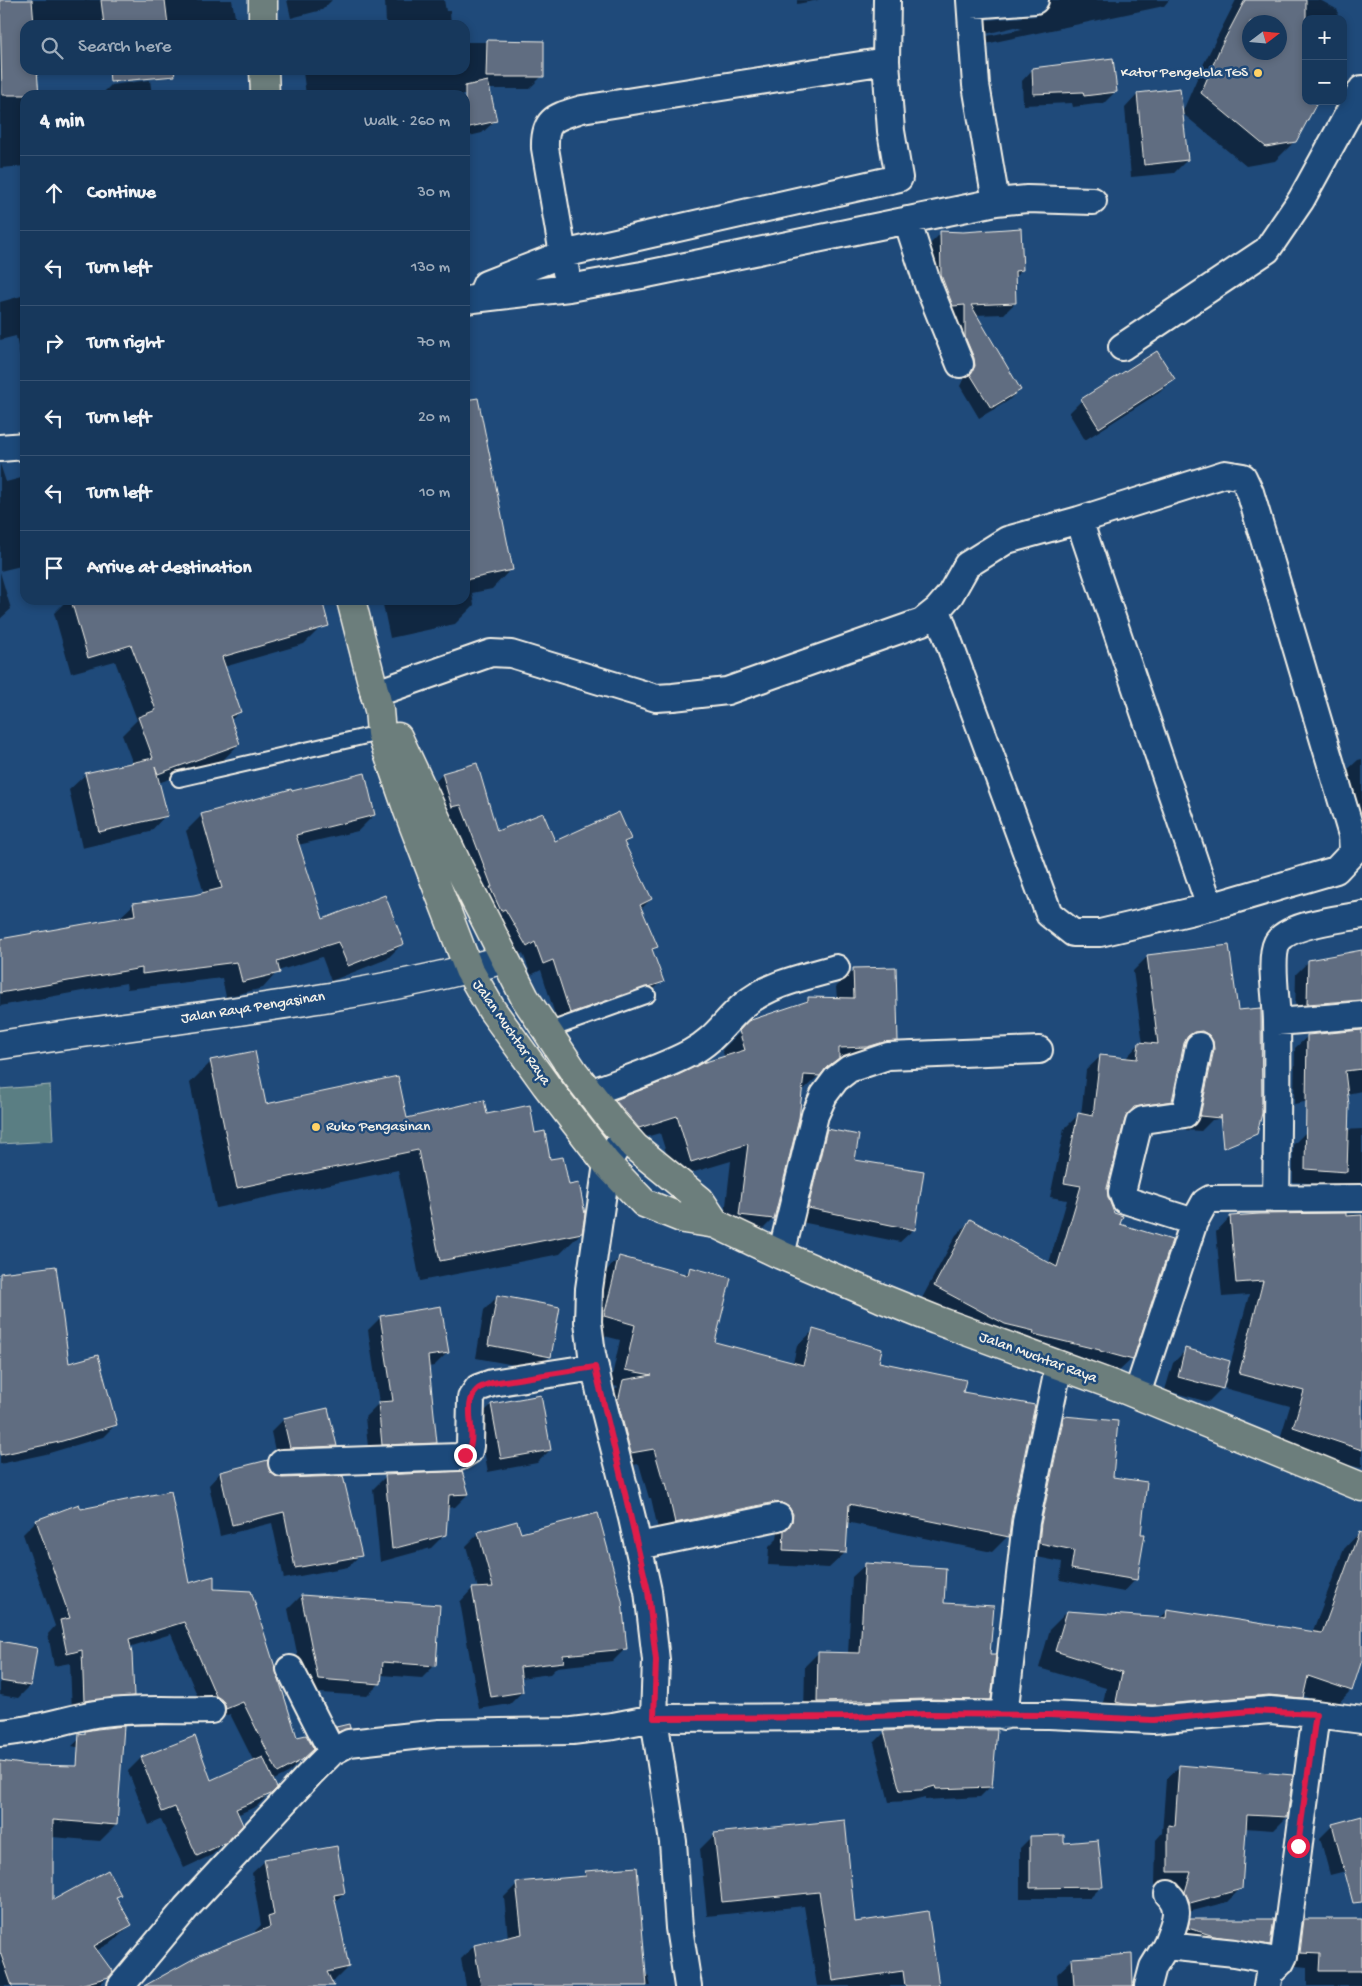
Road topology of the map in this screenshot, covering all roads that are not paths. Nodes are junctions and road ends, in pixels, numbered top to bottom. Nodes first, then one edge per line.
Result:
1 (263, 0) edge
2 (888, 0) edge
3 (1036, 0) edge
4 (970, 2) edge
5 (263, 20) edge
6 (886, 61) junction
7 (264, 75) edge
8 (1362, 89) edge
9 (265, 90) edge
10 (1093, 201) dead end
11 (996, 202) junction
12 (907, 220) junction
13 (563, 254) junction
14 (569, 288) junction
15 (474, 299) edge
16 (1122, 348) dead end
17 (960, 364) dead end
18 (20, 446) edge
19 (0, 448) edge
20 (1079, 520) junction
21 (352, 605) edge
22 (937, 610) junction
23 (382, 716) junction
24 (180, 779) dead end
25 (1210, 907) junction
26 (1362, 915) edge
27 (504, 959) junction
28 (836, 968) dead end
29 (469, 970) junction
30 (648, 995) dead end
31 (1362, 1015) edge
32 (1277, 1022) junction
33 (547, 1031) junction
34 (0, 1046) edge
35 (1199, 1046) dead end
36 (1039, 1050) dead end
37 (590, 1093) junction
38 (624, 1135) junction
39 (607, 1164) junction
40 (1276, 1198) junction
41 (1362, 1198) edge
42 (1194, 1222) junction
43 (716, 1224) junction
44 (782, 1255) junction
45 (1059, 1365) junction
46 (595, 1367) junction
47 (1137, 1394) junction
48 (282, 1463) dead end
49 (1362, 1487) edge
50 (778, 1517) dead end
51 (639, 1546) junction
52 (290, 1669) dead end
53 (211, 1710) dead end
54 (1316, 1714) junction
55 (1004, 1716) junction
56 (654, 1718) junction
57 (1362, 1720) edge
58 (0, 1733) edge
59 (332, 1752) junction
60 (1168, 1894) dead end
61 (1166, 1946) junction
62 (1281, 1962) junction
63 (121, 1986) edge
64 (688, 1986) edge
65 (1148, 1986) edge
66 (1267, 1986) edge

1 - 5 highway
2 - 6 street
3 - 4 street
4 - 11 street
6 - 13 street
6 - 13 street
7 - 9 highway
8 - 16 street
10 - 11 street
11 - 12 street
12 - 14 street
12 - 17 street
13 - 14 street
13 - 15 street
14 - 15 street
18 - 19 street
20 - 22 street
20 - 25 street
20 - 25 street
21 - 23 highway, Jalan Muchtar Raya
22 - 23 street
22 - 25 street
23 - 24 lane
23 - 27 highway, Jalan Muchtar Raya
23 - 29 highway, Jalan Muchtar Raya
26 - 32 street
27 - 29 main road, Jalan Raya Pengasinan
27 - 33 highway, Jalan Muchtar Raya
28 - 37 street
29 - 34 main road, Jalan Raya Pengasinan
29 - 39 highway, Jalan Muchtar Raya
30 - 33 lane
31 - 32 street
32 - 40 street
33 - 37 highway, Jalan Muchtar Raya
35 - 42 street
36 - 44 street
37 - 38 highway, Jalan Muchtar Raya
38 - 39 street
38 - 43 highway, Jalan Muchtar Raya
39 - 43 highway, Jalan Muchtar Raya
39 - 46 street
40 - 41 street
40 - 42 street
42 - 47 street
43 - 44 highway, Jalan Muchtar Raya
44 - 45 highway, Jalan Muchtar Raya
45 - 47 highway, Jalan Muchtar Raya
45 - 55 street
46 - 48 street
46 - 51 street
47 - 49 highway, Jalan Muchtar Raya
50 - 51 street
51 - 56 street
52 - 59 street
53 - 58 street
54 - 55 street
54 - 57 street
54 - 62 street
55 - 56 street
56 - 59 street
56 - 64 street
59 - 63 street
60 - 61 street
61 - 62 street
61 - 65 street
62 - 66 street

